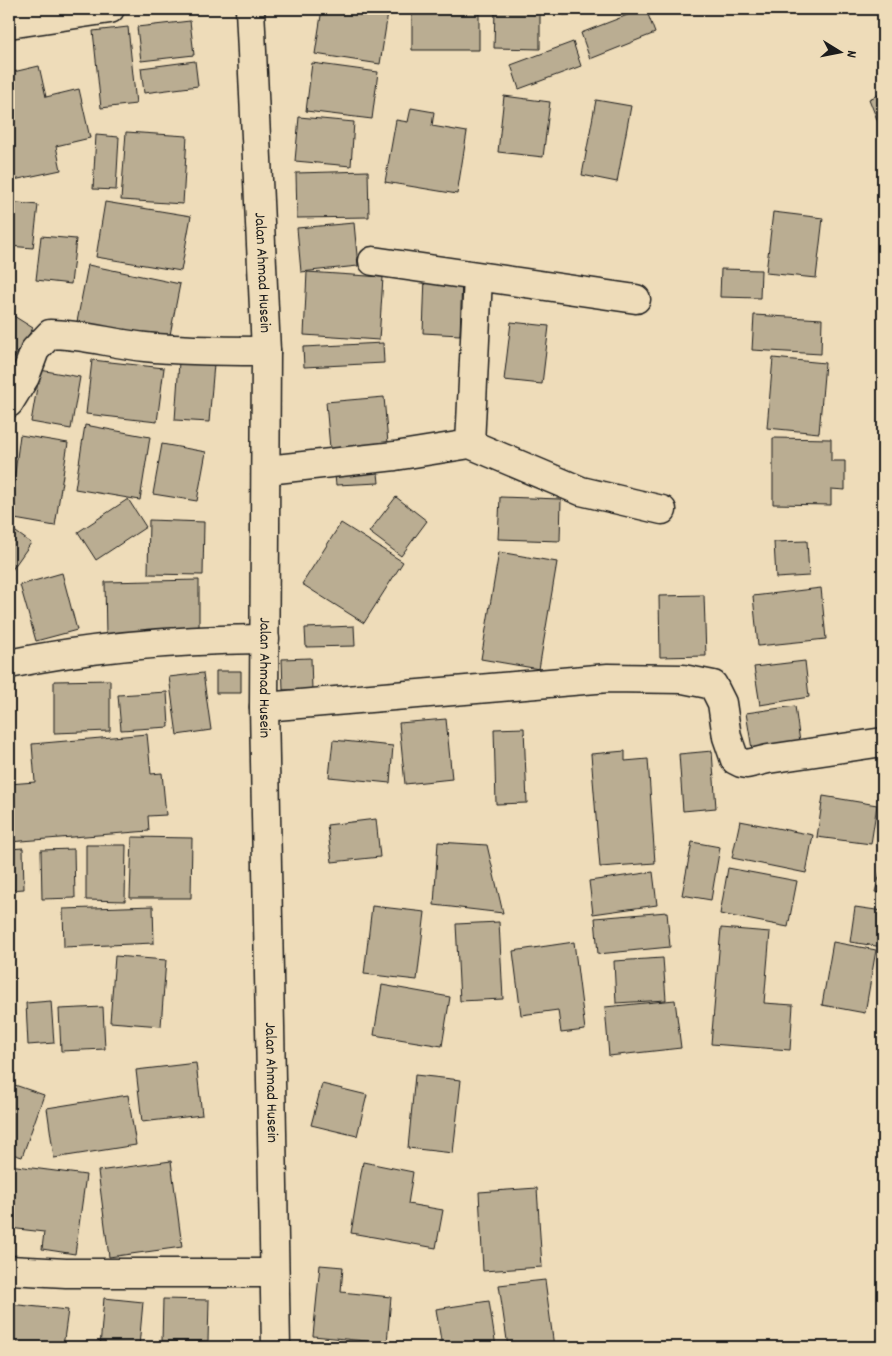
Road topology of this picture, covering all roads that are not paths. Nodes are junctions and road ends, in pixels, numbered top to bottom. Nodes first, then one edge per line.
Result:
1 (110, 9) edge
2 (250, 9) edge
3 (9, 24) edge
4 (373, 261) dead end
5 (478, 277) junction
6 (636, 300) dead end
7 (266, 351) junction
8 (9, 403) edge
9 (470, 444) junction
10 (267, 470) junction
11 (662, 510) dead end
12 (266, 638) junction
13 (9, 664) edge
14 (264, 707) junction
15 (883, 742) edge
16 (9, 1270) edge
17 (274, 1274) junction
18 (276, 1347) edge

1 - 3 street
2 - 7 street, Jalan Ahmad Husein
4 - 5 street
5 - 6 street
5 - 9 street
7 - 8 street
7 - 10 street, Jalan Ahmad Husein
9 - 10 street
9 - 11 street
10 - 12 street, Jalan Ahmad Husein
12 - 13 street
12 - 14 street, Jalan Ahmad Husein
14 - 15 street
14 - 17 street, Jalan Ahmad Husein
16 - 17 street
17 - 18 street, Jalan Ahmad Husein

